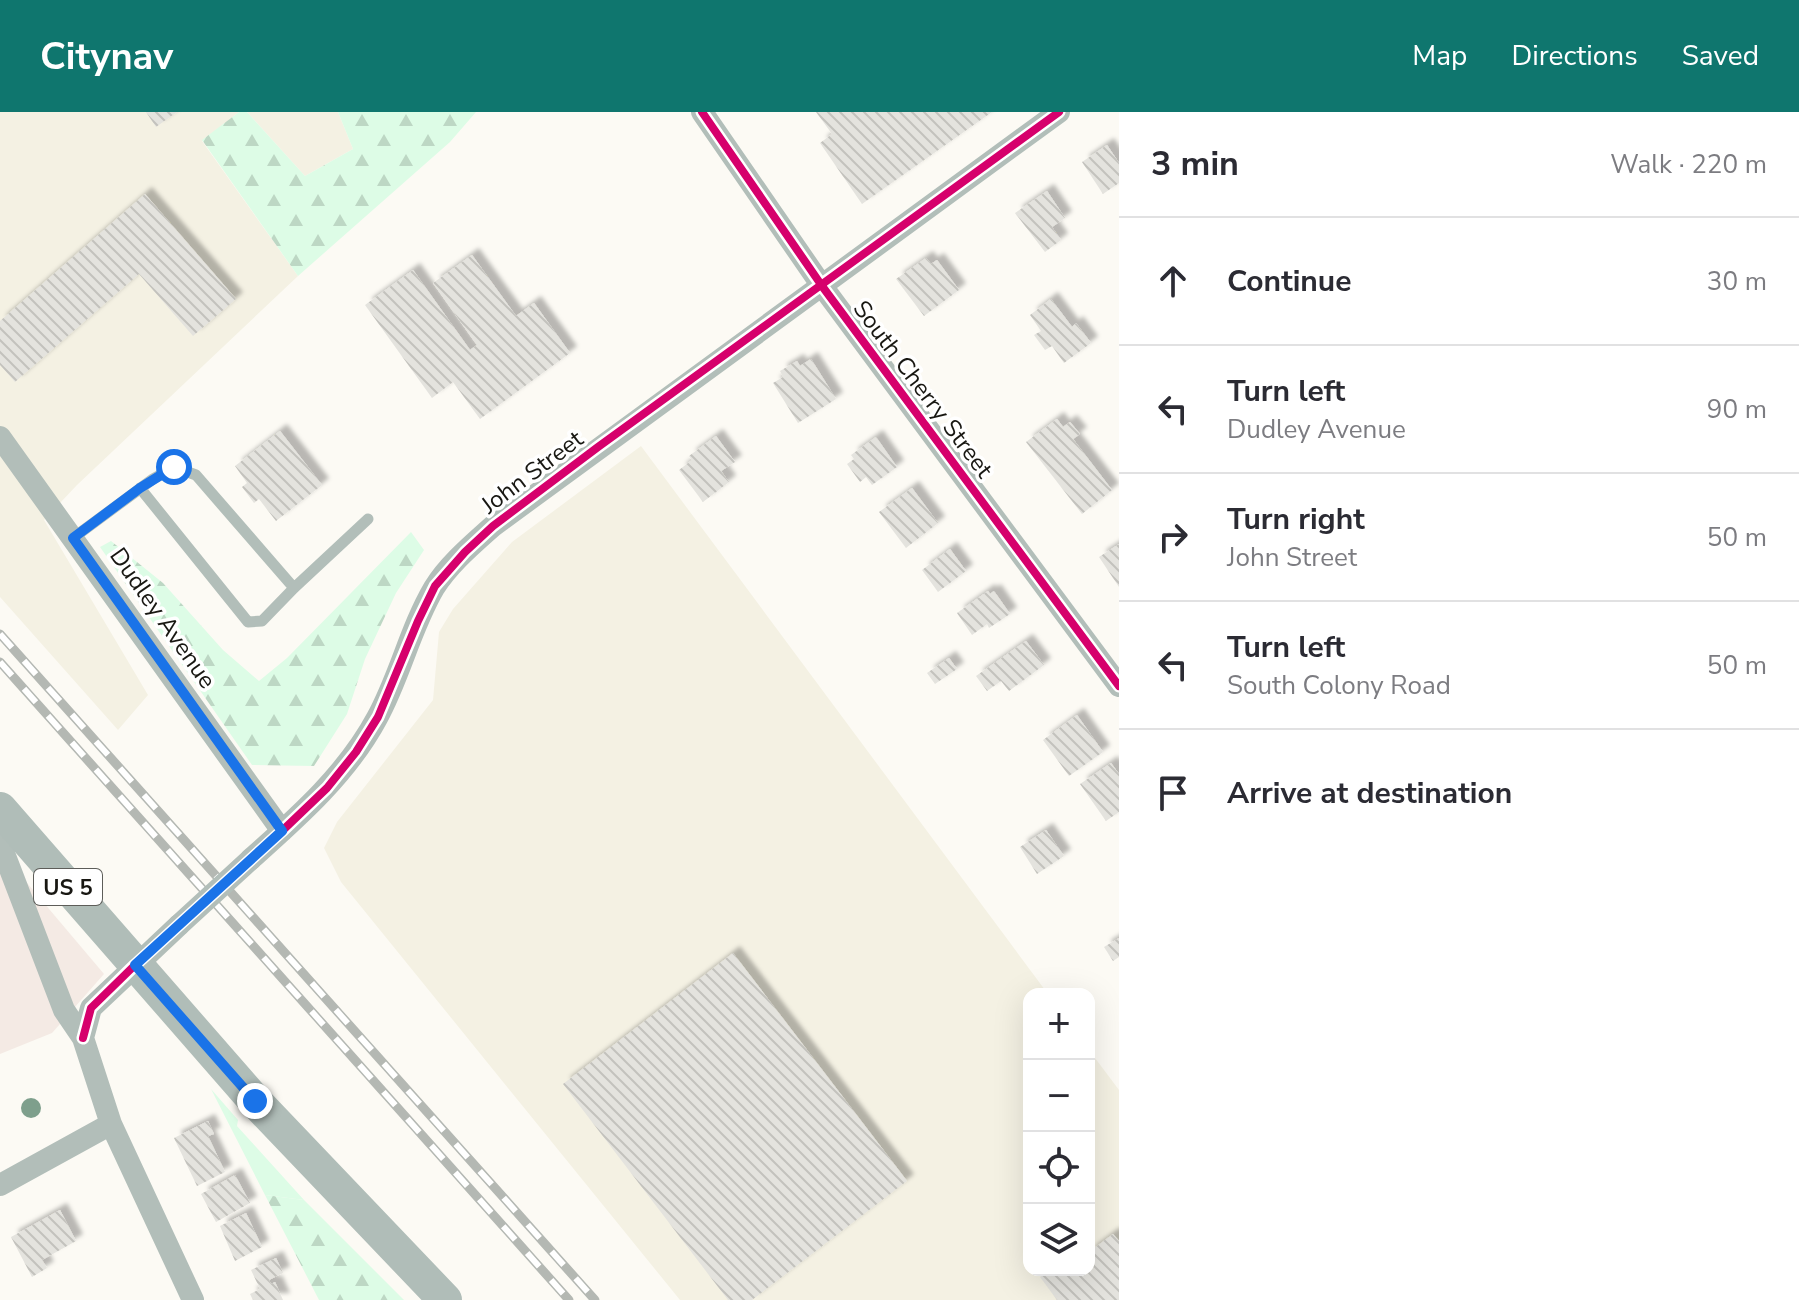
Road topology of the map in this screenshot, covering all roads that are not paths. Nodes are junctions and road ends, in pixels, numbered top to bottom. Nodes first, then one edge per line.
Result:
1 (702, 112) edge
2 (1059, 112) edge
3 (822, 286) junction
4 (0, 437) edge
5 (140, 488) junction
6 (368, 519) dead end
7 (73, 538) junction
8 (294, 588) junction
9 (1115, 672) edge
10 (0, 809) edge
11 (282, 831) junction
12 (0, 843) edge
13 (135, 965) junction
14 (83, 1038) junction
15 (111, 1124) junction
16 (0, 1185) edge
17 (193, 1300) edge
18 (445, 1300) edge

1 - 3 street, South Cherry Street
2 - 3 street, John Street
3 - 9 street, South Cherry Street
3 - 11 street, John Street
4 - 7 street, Dudley Avenue
5 - 7 lane
5 - 8 lane
5 - 8 lane
6 - 8 lane
7 - 11 street, Dudley Avenue
10 - 13 main road, US 5
11 - 13 street, John Street, bridge
12 - 14 street
13 - 14 street, John Street
13 - 18 main road, US 5
14 - 15 street
15 - 16 street
15 - 17 street

